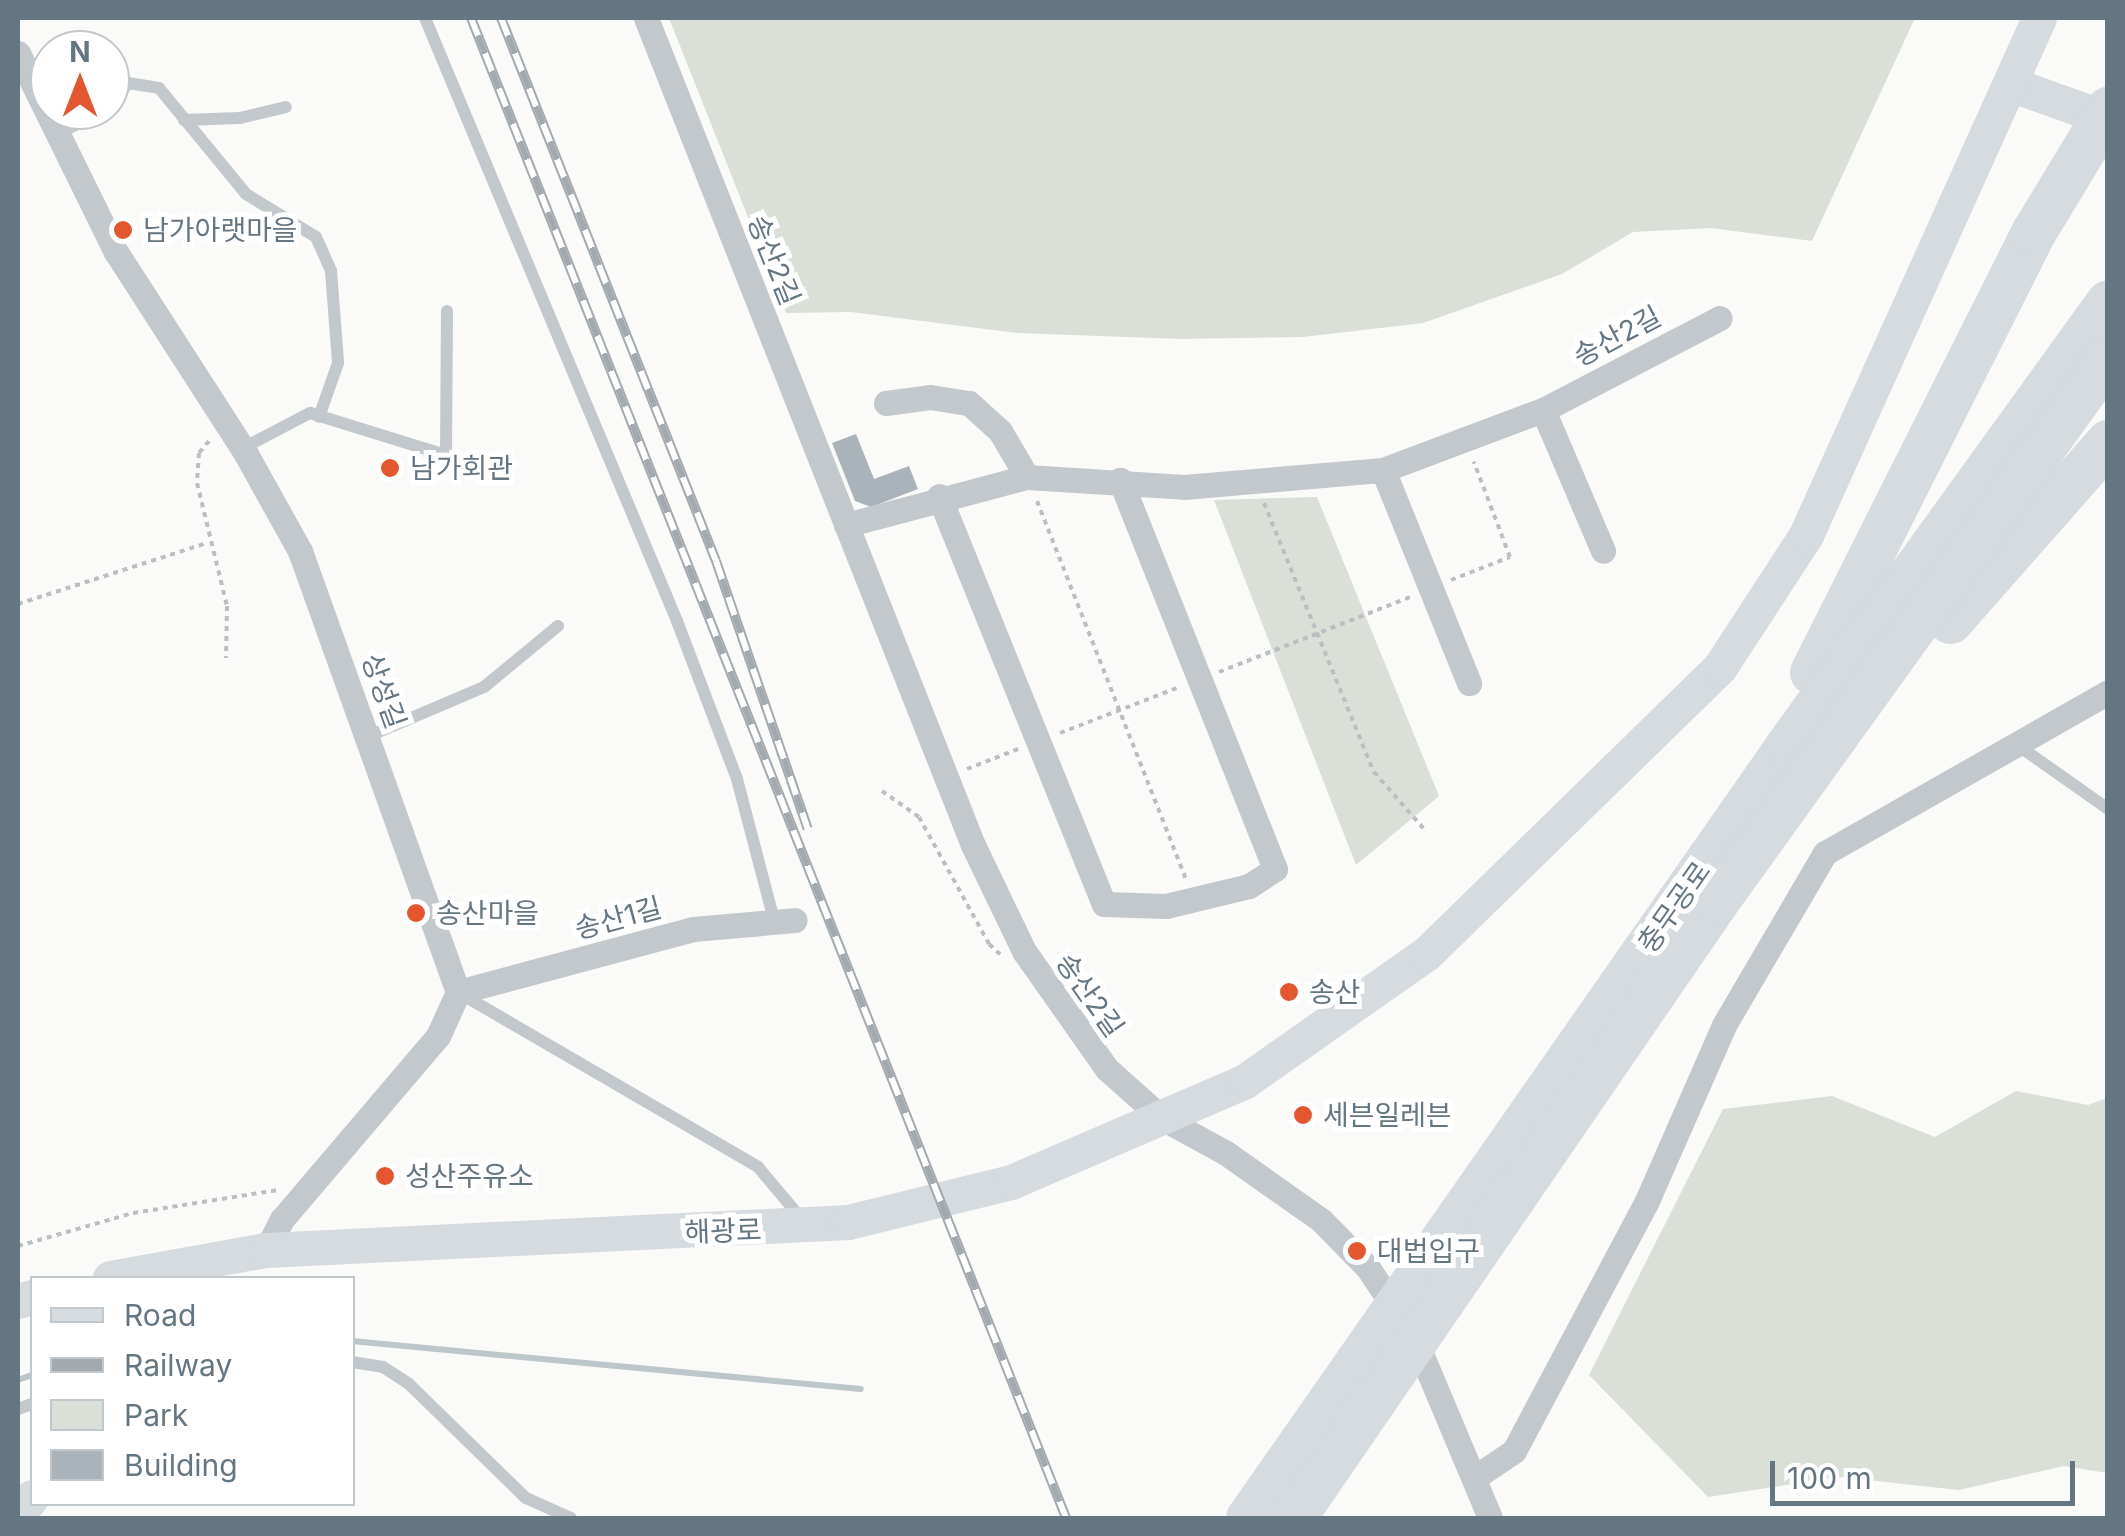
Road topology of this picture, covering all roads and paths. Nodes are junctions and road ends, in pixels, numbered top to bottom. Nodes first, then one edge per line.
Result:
1 (425, 18) edge
2 (646, 18) edge
3 (2039, 18) edge
4 (18, 53) edge
5 (130, 83) edge
6 (2010, 84) junction
7 (286, 107) dead end
8 (2105, 114) edge
9 (184, 120) junction
10 (65, 130) edge
11 (57, 134) junction
12 (2108, 302) edge
13 (447, 311) dead end
14 (1720, 318) dead end
15 (2108, 357) edge
16 (886, 403) dead end
17 (1544, 410) junction
18 (318, 417) junction
19 (227, 424) junction
20 (2108, 442) edge
21 (1467, 443) junction
22 (243, 448) junction
23 (1383, 470) junction
24 (1027, 477) junction
25 (1120, 480) junction
26 (1257, 485) junction
27 (939, 496) junction
28 (846, 524) junction
29 (207, 542) junction
30 (1603, 552) dead end
31 (1430, 589) junction
32 (18, 604) edge
33 (558, 626) dead end
34 (1314, 634) junction
35 (226, 658) dead end
36 (1200, 679) junction
37 (1468, 683) dead end
38 (2108, 692) edge
39 (1121, 708) junction
40 (369, 736) junction
41 (1039, 741) junction
42 (2014, 743) junction
43 (946, 777) junction
44 (882, 791) dead end
45 (2108, 809) edge
46 (1425, 830) dead end
47 (1195, 902) junction
48 (1715, 903) junction
49 (784, 920) joint
50 (1030, 961) junction
51 (458, 992) junction
52 (1162, 1118) junction
53 (1487, 1172) junction
54 (308, 1189) junction
55 (809, 1227) junction
56 (18, 1246) edge
57 (266, 1250) junction
58 (1437, 1272) junction
59 (121, 1276) edge
60 (243, 1276) edge
61 (355, 1362) edge
62 (1474, 1478) junction
63 (1270, 1507) edge
64 (546, 1513) edge
65 (571, 1518) edge
66 (1490, 1518) edge

1 - 49 lane
2 - 28 street, 송산2길
3 - 6 main road
4 - 11 street, 상성길
5 - 9 lane
6 - 8 main road
6 - 52 main road, 해광로
7 - 9 lane
8 - 53 highway
9 - 18 lane
10 - 11 lane
11 - 19 street, 상성길
12 - 53 highway, 충무공로
13 - 18 lane
14 - 17 street, 송산2길
15 - 48 highway, 충무공로
16 - 24 street
17 - 21 street, 송산2길
17 - 30 street
18 - 22 lane
19 - 22 street, 상성길
19 - 29 path
20 - 48 highway
21 - 23 street, 송산2길
21 - 31 path
22 - 40 street, 상성길
23 - 26 street, 송산2길
23 - 31 street
24 - 25 street, 송산2길
24 - 27 street, 송산2길
24 - 39 path
25 - 26 street, 송산2길
25 - 36 street
26 - 34 path
27 - 28 street, 송산2길
27 - 41 street
28 - 43 street, 송산2길
29 - 32 path
29 - 35 path
31 - 34 path
31 - 37 street
33 - 40 lane
34 - 36 path
34 - 46 path
36 - 39 path
36 - 47 street
38 - 42 street
39 - 41 path
39 - 47 path
40 - 51 street, 상성길
41 - 43 path
41 - 47 street
42 - 45 lane
42 - 62 street
43 - 50 street, 송산2길
44 - 50 path
48 - 58 highway, 충무공로
49 - 51 street, 송산1길
50 - 52 street, 송산2길
51 - 54 street
51 - 55 lane
52 - 55 main road, 해광로
52 - 62 street, 송산2길
53 - 58 highway, 충무공로
54 - 56 path
54 - 57 street
55 - 57 main road, 해광로
57 - 59 main road, 해광로
57 - 60 main road
58 - 63 highway, 충무공로
61 - 64 lane
62 - 66 street, 송산2길
64 - 65 lane

